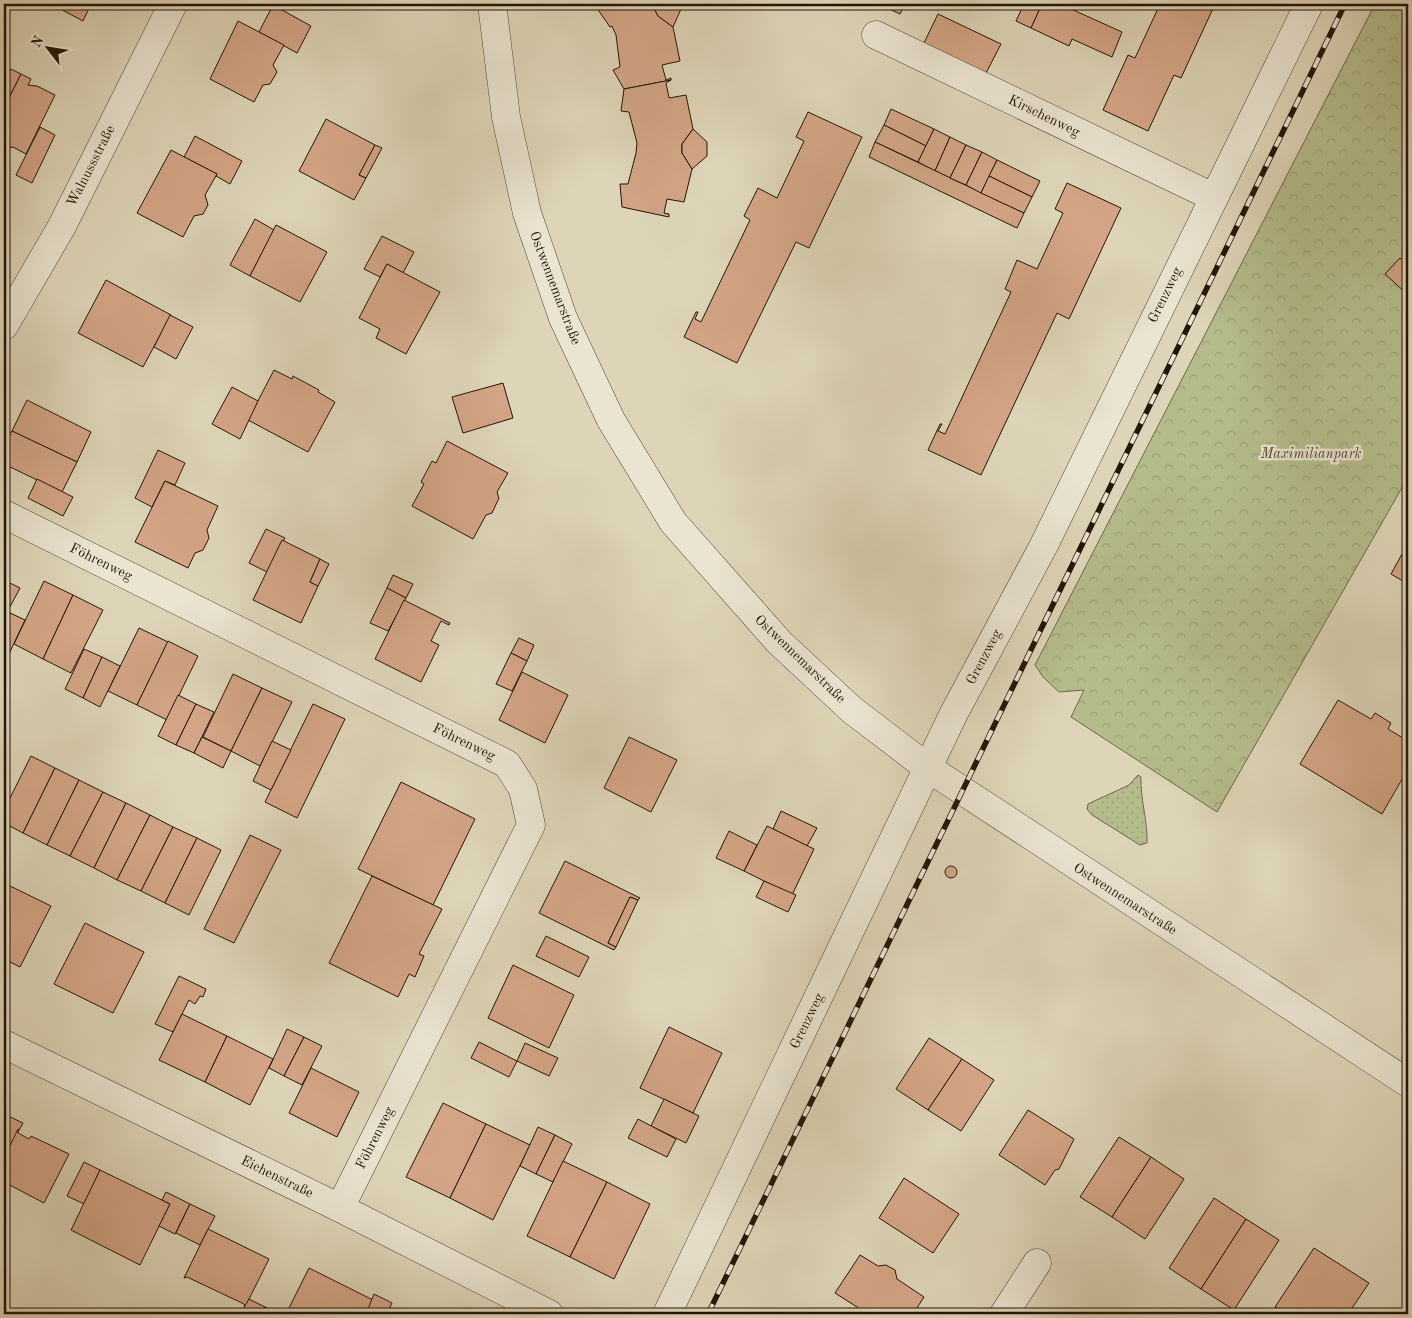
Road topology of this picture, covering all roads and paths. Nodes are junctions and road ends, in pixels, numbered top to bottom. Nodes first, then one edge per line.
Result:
1 (173, 4) edge
2 (492, 4) edge
3 (1309, 4) edge
4 (876, 36) dead end
5 (1213, 197) junction
6 (4, 326) edge
7 (4, 514) edge
8 (928, 768) junction
9 (4, 1044) edge
10 (1408, 1083) edge
11 (340, 1208) junction
12 (1037, 1263) dead end
13 (548, 1314) edge
14 (667, 1314) edge
15 (1004, 1314) edge

1 - 6 street, Walnussstraße
2 - 8 street, Ostwennemarstraße
3 - 5 street, Grenzweg
4 - 5 street, Kirschenweg
5 - 8 street, Grenzweg
7 - 11 street, Föhrenweg
8 - 10 street, Ostwennemarstraße
8 - 14 street, Grenzweg
9 - 11 street, Eichenstraße
11 - 13 street, Eichenstraße
12 - 15 street

